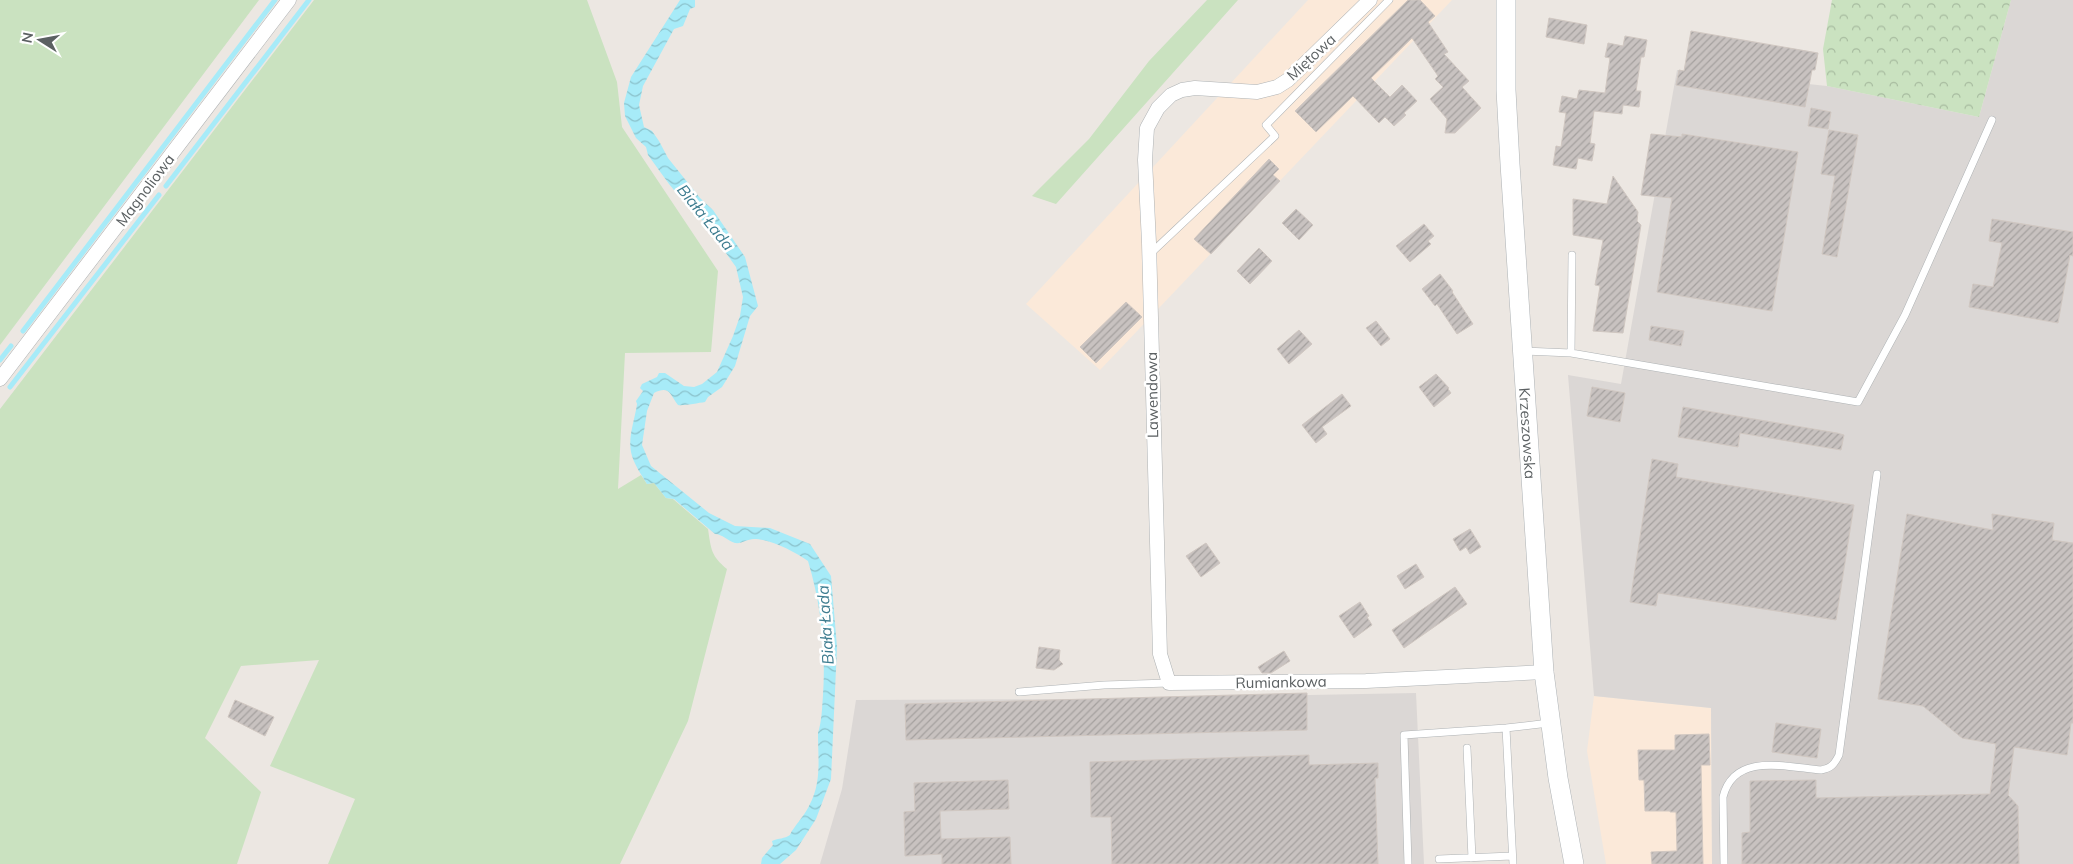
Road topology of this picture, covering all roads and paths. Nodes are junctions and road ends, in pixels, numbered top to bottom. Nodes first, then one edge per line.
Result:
1 (289, 0) edge
2 (1370, 0) edge
3 (1389, 0) edge
4 (1506, 0) edge
5 (1158, 108) joint
6 (1992, 120) dead end
7 (1149, 254) junction
8 (1572, 255) dead end
9 (1522, 351) junction
10 (1571, 353) junction
11 (0, 379) edge
12 (1876, 474) dead end
13 (1544, 672) junction
14 (1169, 683) junction
15 (1019, 692) dead end
16 (1550, 723) junction
17 (1506, 728) junction
18 (1467, 748) dead end
19 (1512, 856) junction
20 (1472, 858) junction
21 (1439, 859) dead end
22 (1408, 864) edge
23 (1513, 864) edge
24 (1574, 864) edge
25 (1724, 864) edge

1 - 11 street, Magnoliowa
2 - 5 street, Miętowa
3 - 7 lane
4 - 9 main road, Krzeszowska
5 - 7 street, Lawendowa
6 - 10 lane
7 - 14 street, Lawendowa
8 - 10 lane
9 - 10 lane
9 - 13 main road, Krzeszowska
12 - 25 lane
13 - 14 street, Rumiankowa
13 - 16 main road, Krzeszowska
14 - 15 lane, Rumiankowa
16 - 17 lane
16 - 24 main road, Krzeszowska
17 - 19 lane
17 - 22 lane
18 - 20 lane
19 - 20 lane
19 - 23 lane
20 - 21 lane

